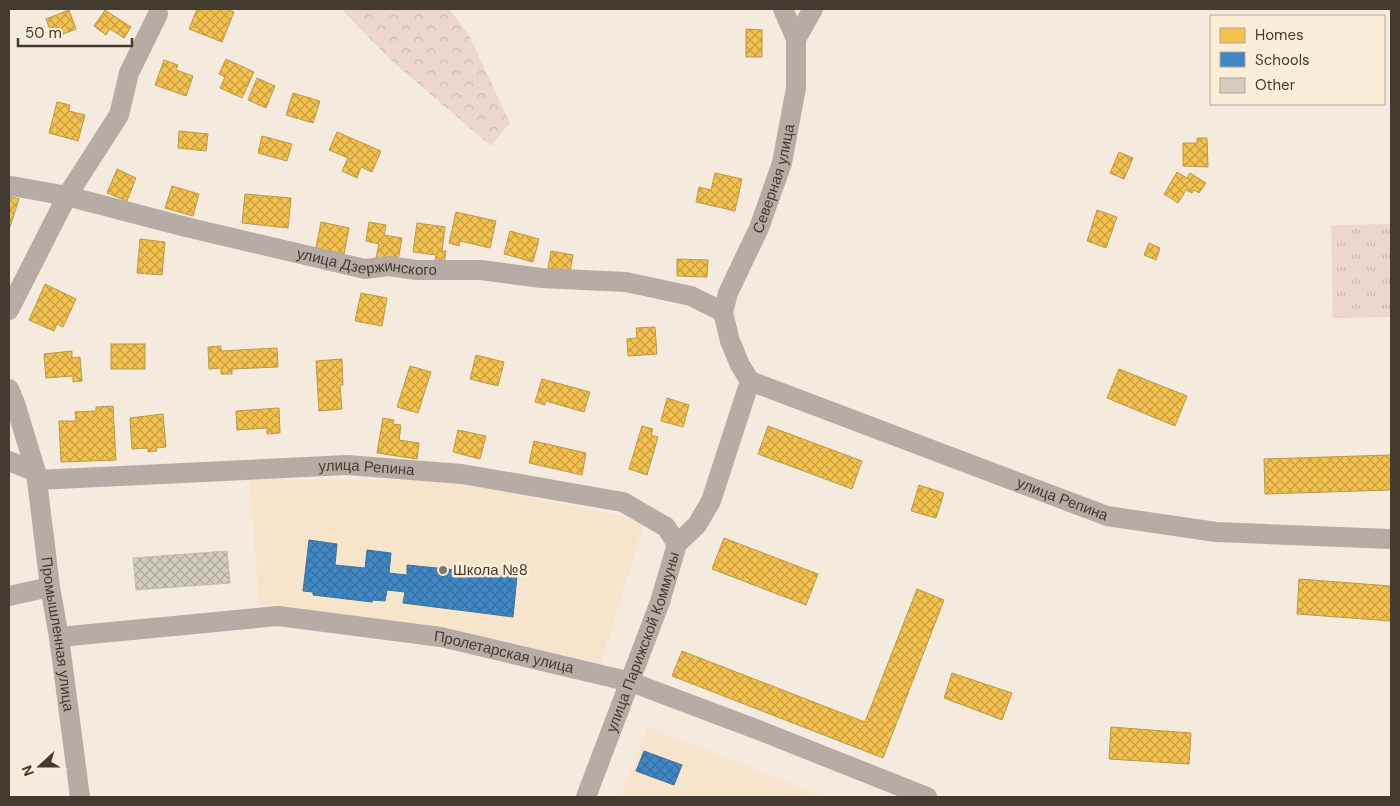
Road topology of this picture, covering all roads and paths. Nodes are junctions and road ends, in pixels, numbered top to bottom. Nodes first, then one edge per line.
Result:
1 (783, 9) edge
2 (813, 9) edge
3 (158, 14) dead end
4 (796, 39) junction
5 (12, 186) dead end
6 (67, 196) junction
7 (9, 310) edge
8 (723, 312) junction
9 (750, 381) junction
10 (9, 389) edge
11 (9, 461) edge
12 (37, 476) junction
13 (1391, 539) edge
14 (677, 544) junction
15 (50, 587) junction
16 (9, 596) edge
17 (59, 637) junction
18 (631, 682) junction
19 (80, 797) edge
20 (586, 797) edge
21 (927, 797) edge

1 - 4 street, Северная улица
2 - 4 street, Северная улица
3 - 6 street
4 - 8 street, Северная улица
5 - 6 street, улица Дзержинского
6 - 7 street
6 - 8 street, улица Дзержинского
8 - 9 street
9 - 13 street, улица Репина
9 - 14 street, улица Парижской Коммуны
10 - 12 street, Промышленная улица
11 - 12 street
12 - 14 street, улица Репина
12 - 15 street, Промышленная улица
14 - 18 street, улица Парижской Коммуны
15 - 16 street
15 - 17 street, Промышленная улица
17 - 18 street, Пролетарская улица
17 - 19 street, Промышленная улица
18 - 20 street, улица Парижской Коммуны
18 - 21 street, Пролетарская улица

